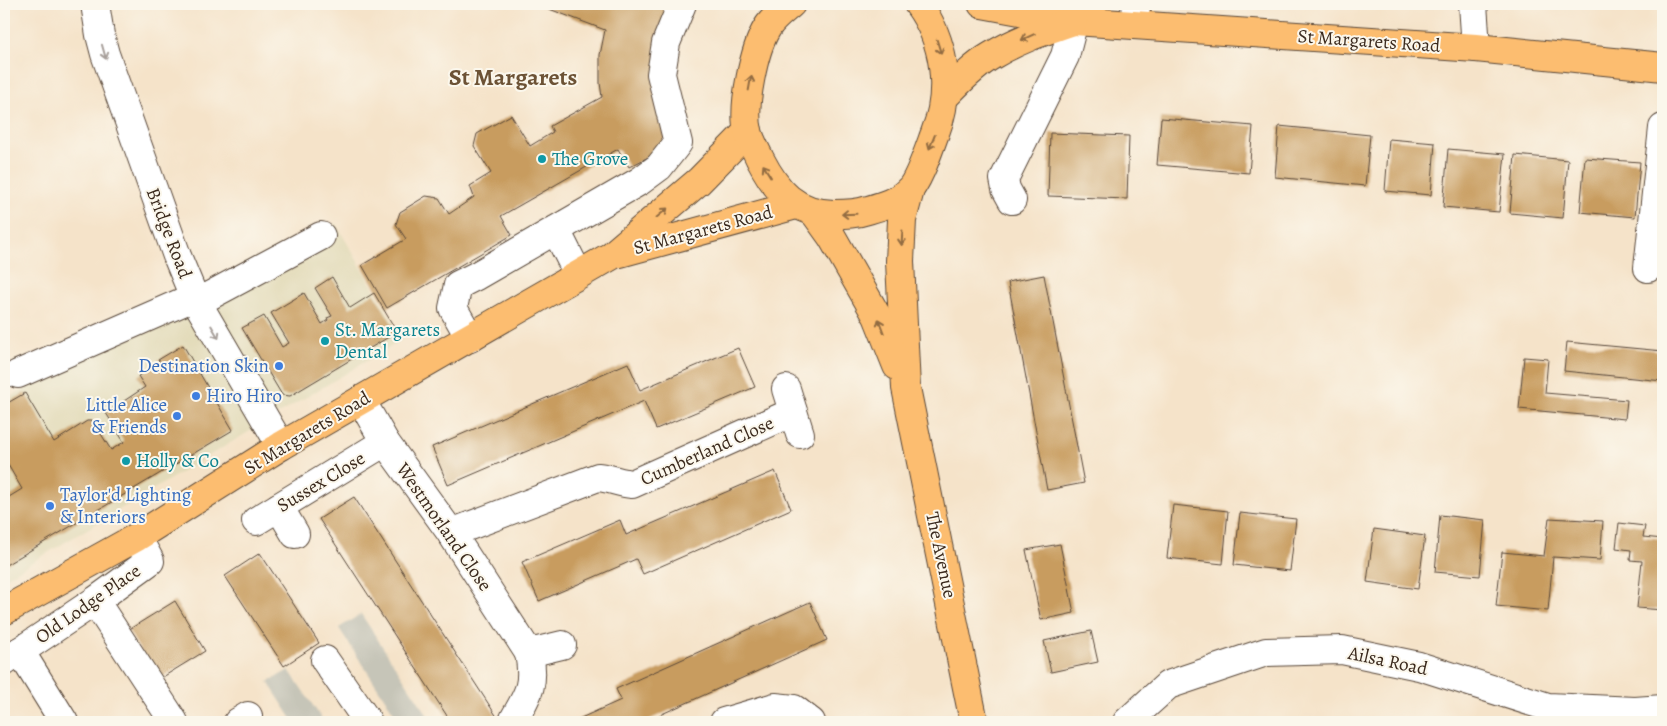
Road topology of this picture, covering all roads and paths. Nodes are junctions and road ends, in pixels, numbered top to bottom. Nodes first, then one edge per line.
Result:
1 (95, 4) edge
2 (682, 4) edge
3 (791, 4) edge
4 (918, 4) edge
5 (982, 4) edge
6 (1473, 4) edge
7 (1136, 14) edge
8 (769, 16) edge
9 (1074, 21) junction
10 (1476, 48) junction
11 (1663, 67) edge
12 (945, 96) junction
13 (1663, 128) edge
14 (748, 131) junction
15 (910, 190) junction
16 (1012, 200) dead end
17 (805, 208) junction
18 (556, 230) junction
19 (321, 236) dead end
20 (611, 256) junction
21 (1648, 268) dead end
22 (578, 274) junction
23 (195, 300) junction
24 (470, 338) junction
25 (18, 374) dead end
26 (906, 388) junction
27 (361, 400) junction
28 (793, 412) dead end
29 (385, 442) junction
30 (282, 446) junction
31 (279, 507) junction
32 (256, 521) dead end
33 (451, 533) junction
34 (295, 534) dead end
35 (137, 537) junction
36 (95, 601) junction
37 (4, 611) edge
38 (562, 645) dead end
39 (529, 653) junction
40 (12, 657) edge
41 (325, 660) dead end
42 (1663, 709) edge
43 (64, 722) edge
44 (174, 722) edge
45 (368, 722) edge
46 (515, 722) edge
47 (724, 722) edge
48 (810, 722) edge
49 (974, 722) edge
50 (1127, 722) edge

1 -> 23 street, Bridge Road
2 - 18 street
3 - 8 main road
4 -> 12 main road, The Avenue
5 - 9 main road, St Margarets Road
6 - 10 street
7 - 9 main road, St Margarets Road
7 - 10 main road, St Margarets Road
14 -> 8 main road
9 -> 12 main road, St Margarets Road
9 - 16 street
10 - 11 main road, St Margarets Road
12 -> 15 main road, The Avenue
13 - 21 street
17 -> 14 main road, The Avenue
20 -> 14 main road, St Margarets Road
15 -> 17 main road, St Margarets Road
15 -> 26 main road, The Avenue
17 - 20 main road, St Margarets Road
26 -> 17 main road, The Avenue
18 - 22 street
18 - 24 street
19 - 23 street
20 - 22 main road, St Margarets Road
22 - 24 main road, St Margarets Road
23 - 25 street
23 -> 30 street, Bridge Road
24 - 27 main road, St Margarets Road
26 - 49 main road, The Avenue
27 - 29 street, Westmorland Close
27 - 30 main road, St Margarets Road
28 - 33 street, Cumberland Close
29 - 31 street, Sussex Close
29 - 33 street, Westmorland Close
30 - 35 main road, St Margarets Road
31 - 32 street, Sussex Close
31 - 34 street
33 - 39 street, Westmorland Close
35 - 36 street, Old Lodge Place
35 - 37 main road, St Margarets Road
36 - 40 street, Old Lodge Place
36 - 44 street
38 - 39 street
39 - 46 street, Westmorland Close
40 - 43 street
41 - 45 street
42 - 50 street, Ailsa Road
47 - 48 street

